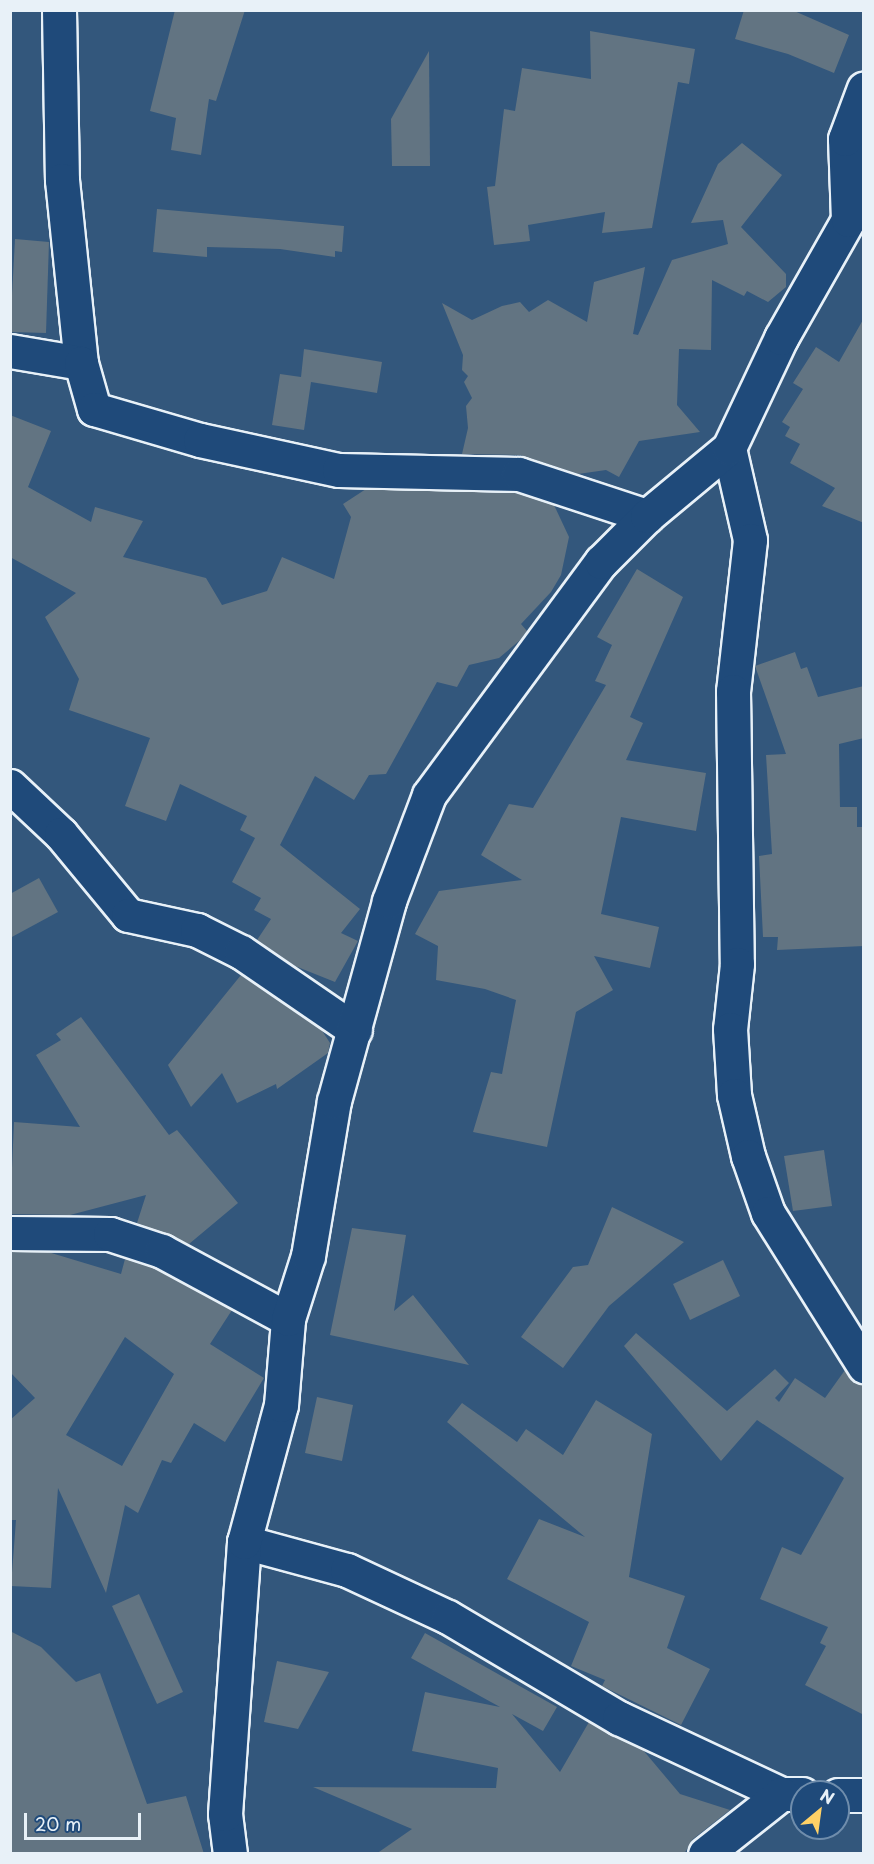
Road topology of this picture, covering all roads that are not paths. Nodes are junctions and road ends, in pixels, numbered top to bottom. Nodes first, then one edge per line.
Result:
1 (59, 10) edge
2 (864, 88) edge
3 (10, 351) edge
4 (81, 363) junction
5 (729, 448) junction
6 (647, 516) junction
7 (10, 786) edge
8 (355, 1030) junction
9 (10, 1233) edge
10 (288, 1319) junction
11 (864, 1366) edge
12 (244, 1542) junction
13 (790, 1793) edge
14 (790, 1795) edge
15 (230, 1854) edge
16 (705, 1854) edge

1 - 4 street
2 - 5 street
3 - 4 street
4 - 6 street
5 - 6 street
5 - 11 street
6 - 8 street
7 - 8 street
8 - 10 street
9 - 10 street
10 - 12 street
12 - 13 street
12 - 15 street
14 - 16 street

